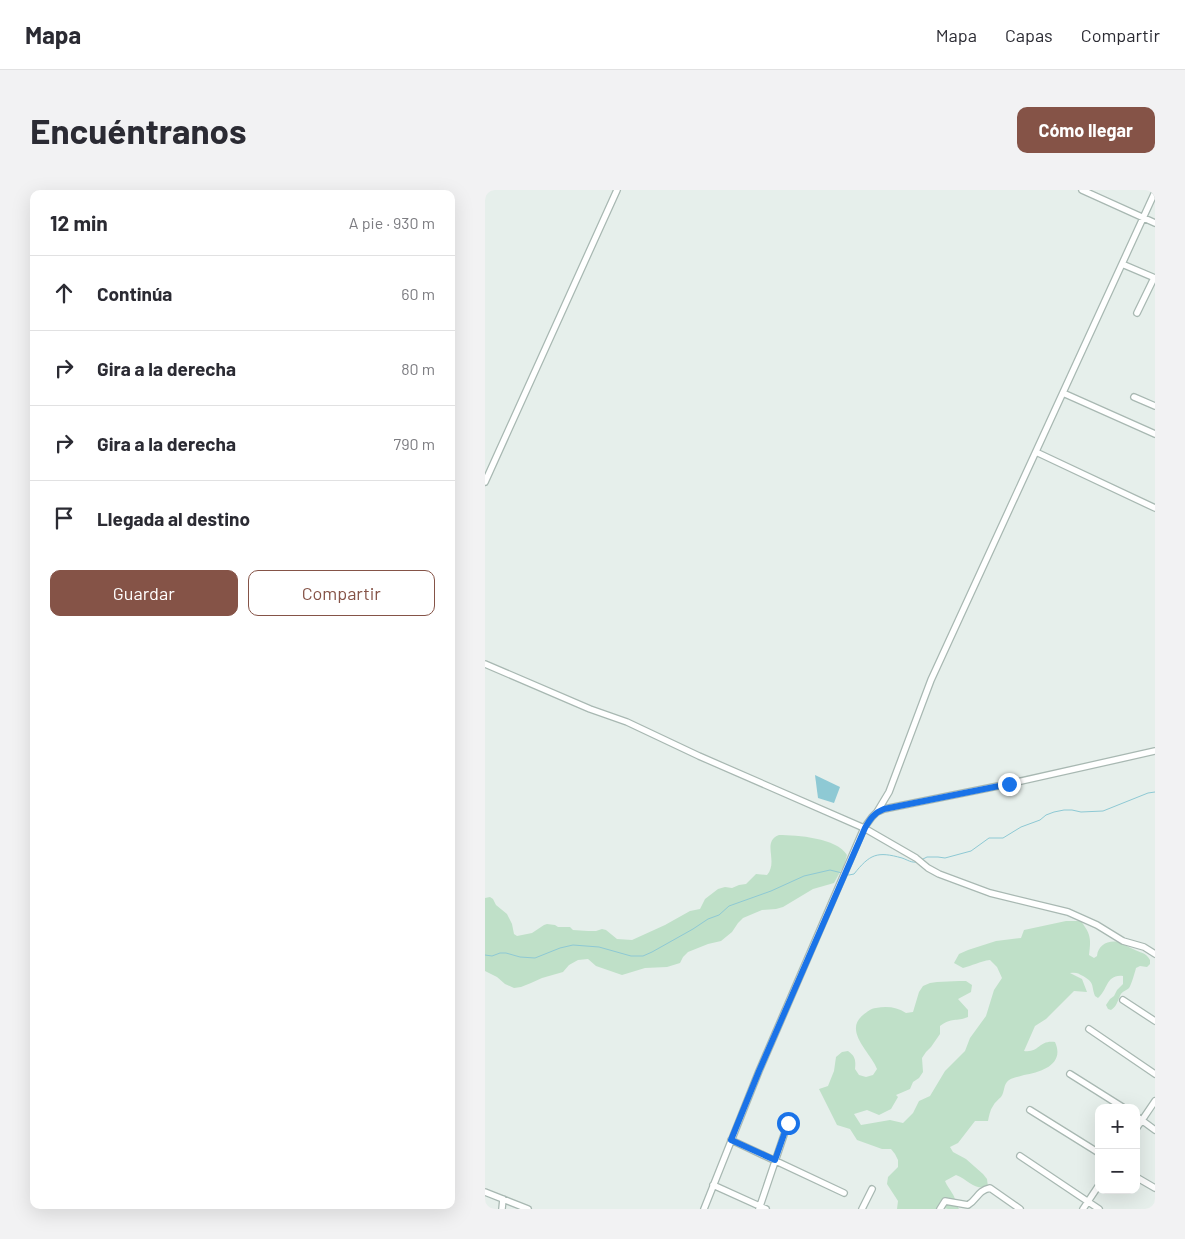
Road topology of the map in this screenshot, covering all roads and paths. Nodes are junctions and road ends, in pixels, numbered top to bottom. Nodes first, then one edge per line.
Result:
1 (617, 190) edge
2 (1082, 190) edge
3 (1155, 192) edge
4 (1143, 217) junction
5 (1155, 223) edge
6 (1122, 264) junction
7 (1154, 278) edge
8 (1137, 313) dead end
9 (1063, 393) junction
10 (1133, 397) dead end
11 (1155, 406) edge
12 (1155, 434) edge
13 (1036, 452) junction
14 (485, 482) edge
15 (1155, 501) edge
16 (1154, 508) edge
17 (485, 664) edge
18 (1155, 751) edge
19 (877, 812) junction
20 (865, 828) junction
21 (1155, 954) edge
22 (1123, 1000) dead end
23 (1155, 1021) edge
24 (1089, 1029) dead end
25 (1070, 1074) dead end
26 (1155, 1074) edge
27 (1155, 1101) edge
28 (1118, 1104) edge
29 (1030, 1110) dead end
30 (1142, 1120) junction
31 (788, 1123) dead end
32 (1140, 1123) edge
33 (1155, 1130) edge
34 (731, 1140) junction
35 (1095, 1151) edge
36 (1020, 1156) dead end
37 (775, 1160) junction
38 (1140, 1179) edge
39 (713, 1185) junction
40 (1155, 1188) edge
41 (872, 1189) dead end
42 (1095, 1191) edge
43 (485, 1192) edge
44 (844, 1193) dead end
45 (503, 1199) junction
46 (1088, 1202) junction
47 (762, 1208) edge
48 (501, 1209) edge
49 (528, 1209) edge
50 (704, 1209) edge
51 (863, 1209) edge
52 (940, 1209) edge
53 (1020, 1209) edge
54 (1083, 1209) edge
55 (1099, 1209) edge

1 - 14 street
2 - 4 street
3 - 4 street
4 - 5 street
4 - 6 street
6 - 7 street
6 - 9 street
7 - 8 street
9 - 12 street
9 - 13 street
10 - 11 street
13 - 16 street
13 - 19 street
15 - 16 street
17 - 20 street
18 - 19 street
19 - 20 street
20 - 21 street
20 - 34 street
22 - 23 street
24 - 26 street
25 - 28 street
27 - 30 street
29 - 35 street
30 - 32 street
30 - 33 street
31 - 37 street
34 - 37 street
34 - 39 street
36 - 46 street
37 - 44 street
37 - 47 street
38 - 40 street
39 - 47 street
39 - 50 street
41 - 51 street
42 - 46 street
43 - 45 street
45 - 48 street
45 - 49 street
46 - 54 street
46 - 55 street
52 - 53 street

